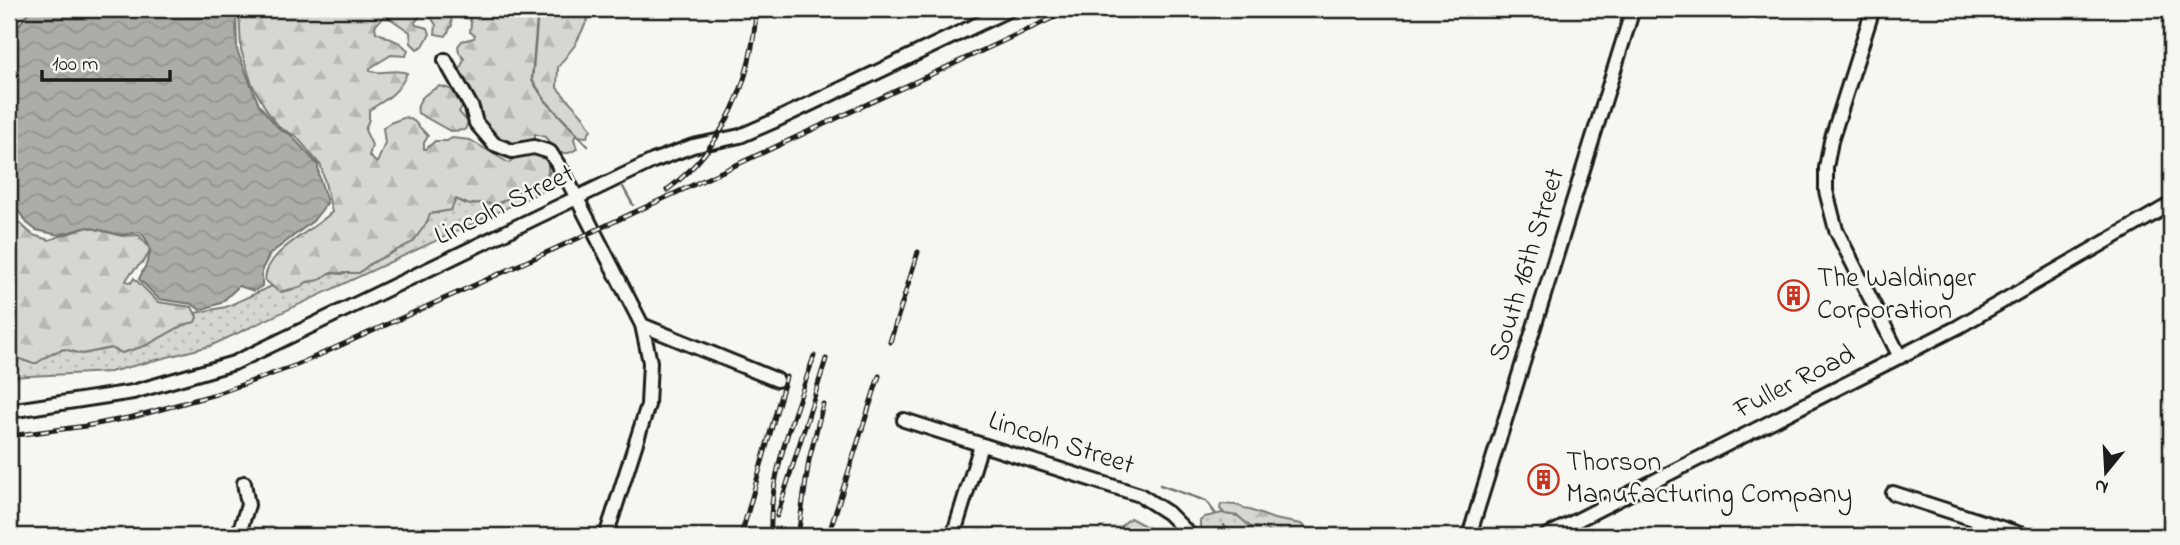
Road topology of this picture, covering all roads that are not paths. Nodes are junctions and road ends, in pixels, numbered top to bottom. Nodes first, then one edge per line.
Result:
1 (1010, 9) edge
2 (1633, 9) edge
3 (1873, 9) edge
4 (445, 60) dead end
5 (578, 199) junction
6 (2171, 204) edge
7 (642, 325) junction
8 (1900, 357) junction
9 (777, 380) dead end
10 (9, 411) edge
11 (904, 420) dead end
12 (981, 445) junction
13 (244, 483) dead end
14 (1893, 493) dead end
15 (238, 536) edge
16 (606, 536) edge
17 (953, 536) edge
18 (1191, 536) edge
19 (1469, 536) edge
20 (1546, 536) edge
21 (2026, 536) edge

1 - 5 street, Lincoln Street
2 - 19 street, South 16th Street
3 - 8 street
4 - 5 street
5 - 7 street
5 - 10 street, Lincoln Street
6 - 8 street, Fuller Road
7 - 9 street
7 - 16 street
8 - 20 street, Fuller Road
11 - 12 street, Lincoln Street
12 - 17 street
12 - 18 street, Lincoln Street
13 - 15 street
14 - 21 street

